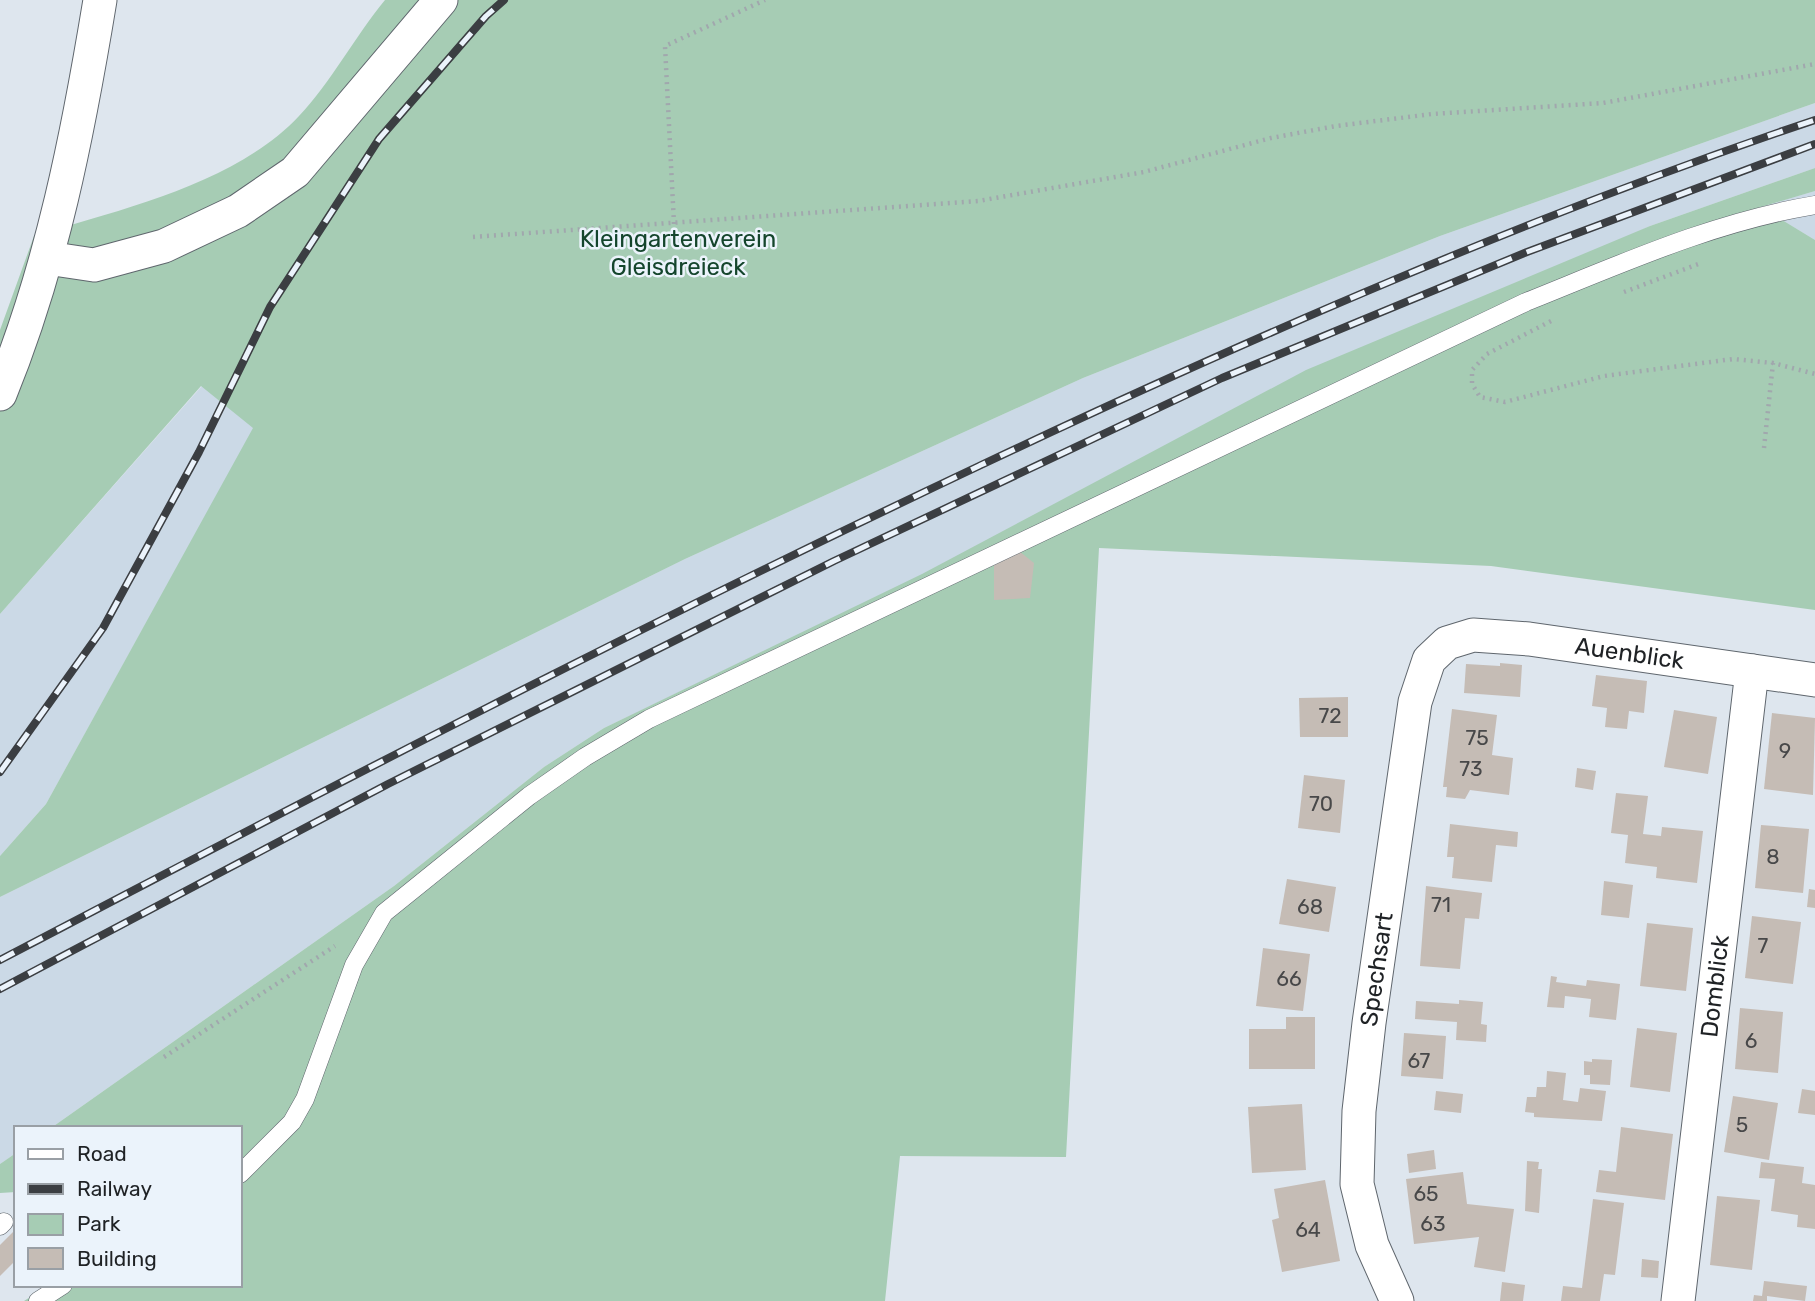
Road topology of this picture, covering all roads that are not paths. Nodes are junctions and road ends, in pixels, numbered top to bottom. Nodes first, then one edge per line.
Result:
1 (100, 0) edge
2 (441, 0) edge
3 (1815, 205) edge
4 (47, 258) junction
5 (0, 394) edge
6 (1447, 643) joint
7 (1752, 671) junction
8 (1815, 680) edge
9 (242, 1172) edge
10 (60, 1287) edge
11 (38, 1301) edge
12 (1397, 1301) edge
13 (1678, 1301) edge

1 - 4 street
2 - 4 street
3 - 9 lane
4 - 5 street
6 - 7 street, Auenblick
6 - 12 street, Spechsart
7 - 8 street, Auenblick
7 - 13 street, Domblick
10 - 11 lane

